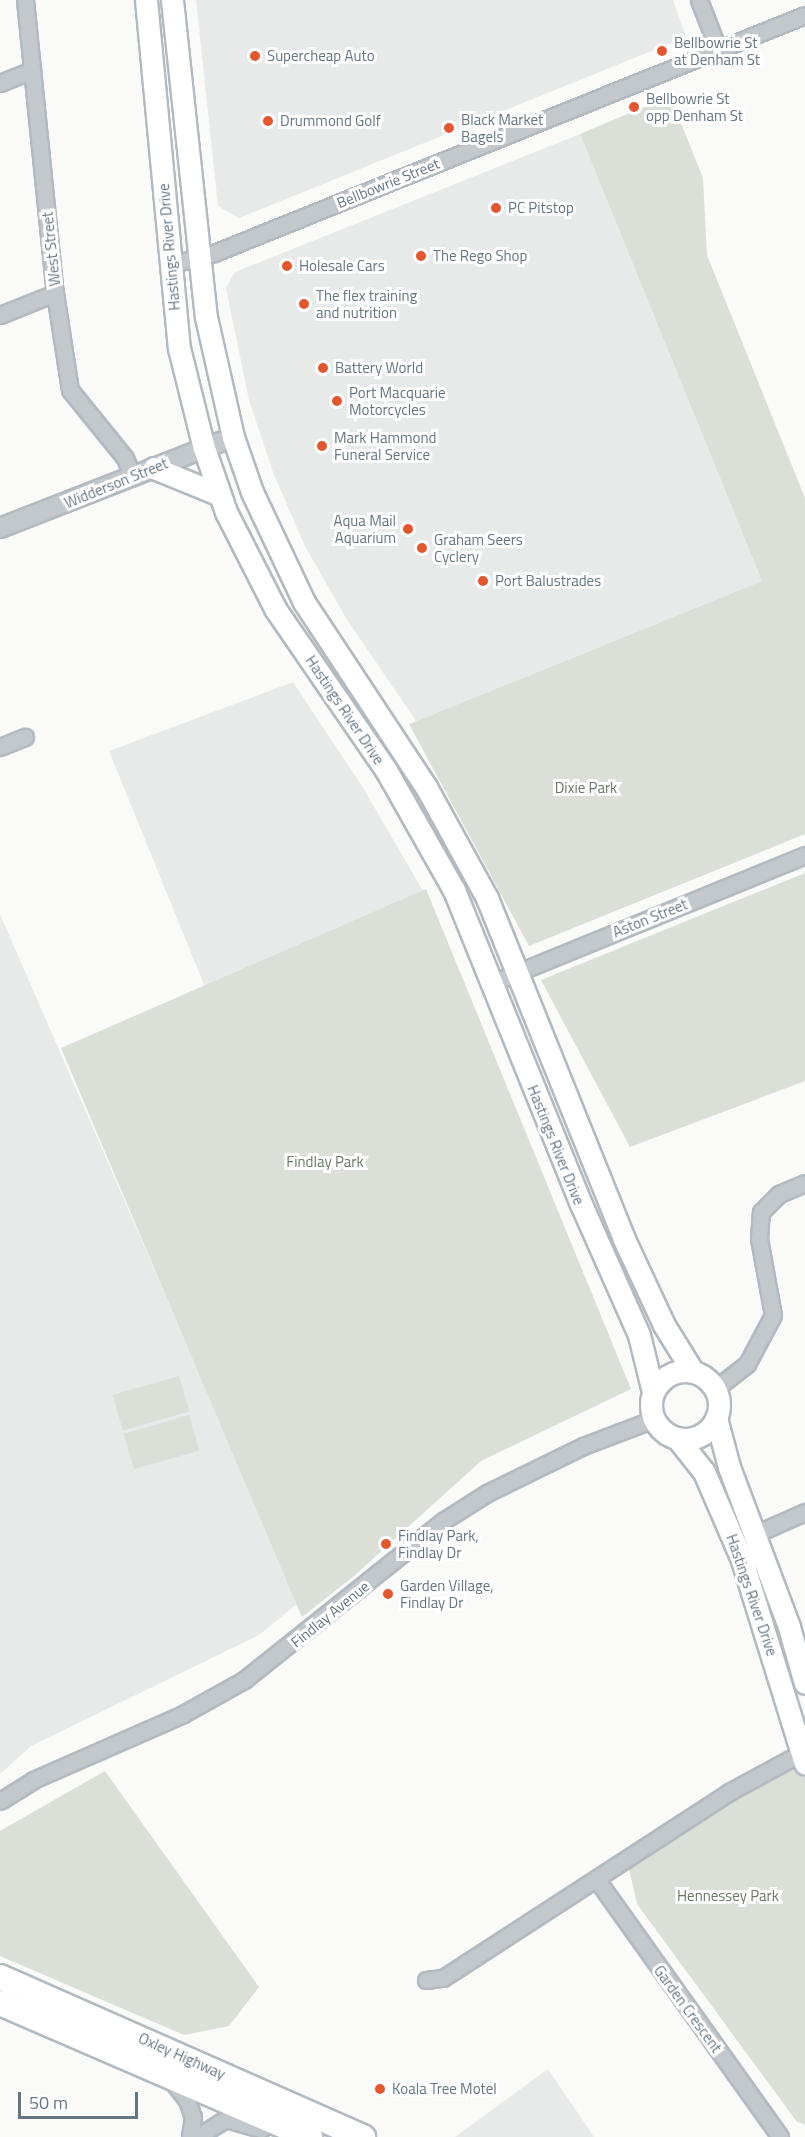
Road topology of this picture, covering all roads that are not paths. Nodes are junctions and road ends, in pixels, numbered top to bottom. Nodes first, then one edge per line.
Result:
1 (25, 0) edge
2 (146, 0) edge
3 (172, 0) edge
4 (699, 0) edge
5 (805, 15) edge
6 (718, 49) junction
7 (33, 70) junction
8 (0, 83) edge
9 (200, 258) junction
10 (169, 266) junction
11 (55, 293) junction
12 (0, 315) edge
13 (233, 437) junction
14 (204, 448) junction
15 (154, 468) junction
16 (133, 477) junction
17 (220, 495) junction
18 (0, 528) edge
19 (24, 737) dead end
20 (0, 747) edge
21 (805, 855) edge
22 (519, 972) junction
23 (494, 982) junction
24 (805, 1183) edge
25 (693, 1372) junction
26 (715, 1389) junction
27 (653, 1392) junction
28 (716, 1418) junction
29 (654, 1419) junction
30 (677, 1438) junction
31 (805, 1512) edge
32 (755, 1534) junction
33 (805, 1683) edge
34 (803, 1758) edge
35 (0, 1801) edge
36 (597, 1880) junction
37 (0, 1977) edge
38 (426, 1980) dead end
39 (0, 2003) edge
40 (166, 2075) junction
41 (190, 2137) edge
42 (197, 2137) edge
43 (301, 2137) edge
44 (363, 2137) edge
45 (780, 2137) edge

1 - 7 street, West Street
2 - 10 main road, Hastings River Drive
3 - 9 main road, Hastings River Drive
4 - 6 street
5 - 6 street, Bellbowrie Street
6 - 9 street, Bellbowrie Street
7 - 8 street
7 - 11 street, West Street
9 - 10 street, Bellbowrie Street
9 - 13 main road, Hastings River Drive
10 - 14 main road, Hastings River Drive
11 - 12 street
11 - 16 street, West Street
13 - 14 street, Widderson Street
13 - 22 main road, Hastings River Drive
14 - 15 street, Widderson Street
14 - 17 main road, Hastings River Drive
15 - 16 street, Widderson Street
15 - 17 main road
16 - 18 street, Widderson Street
17 - 23 main road, Hastings River Drive
19 - 20 street
21 - 22 street, Aston Street
22 - 23 street, Aston Street
22 - 25 main road, Hastings River Drive
23 - 27 main road, Hastings River Drive
24 - 26 street
25 - 26 main road
25 - 27 main road
26 - 28 main road
27 - 29 main road
28 - 30 main road
28 - 32 main road, Hastings River Drive
29 - 30 main road
29 - 35 street, Findlay Avenue
30 - 34 main road, Hastings River Drive
31 - 32 street
32 - 33 main road, Hastings River Drive
34 - 36 street
36 - 38 street
36 - 45 street, Garden Crescent
37 - 44 main road, Oxley Highway
39 - 40 main road, Oxley Highway
40 - 41 street
40 - 43 main road, Oxley Highway
42 - 43 street

